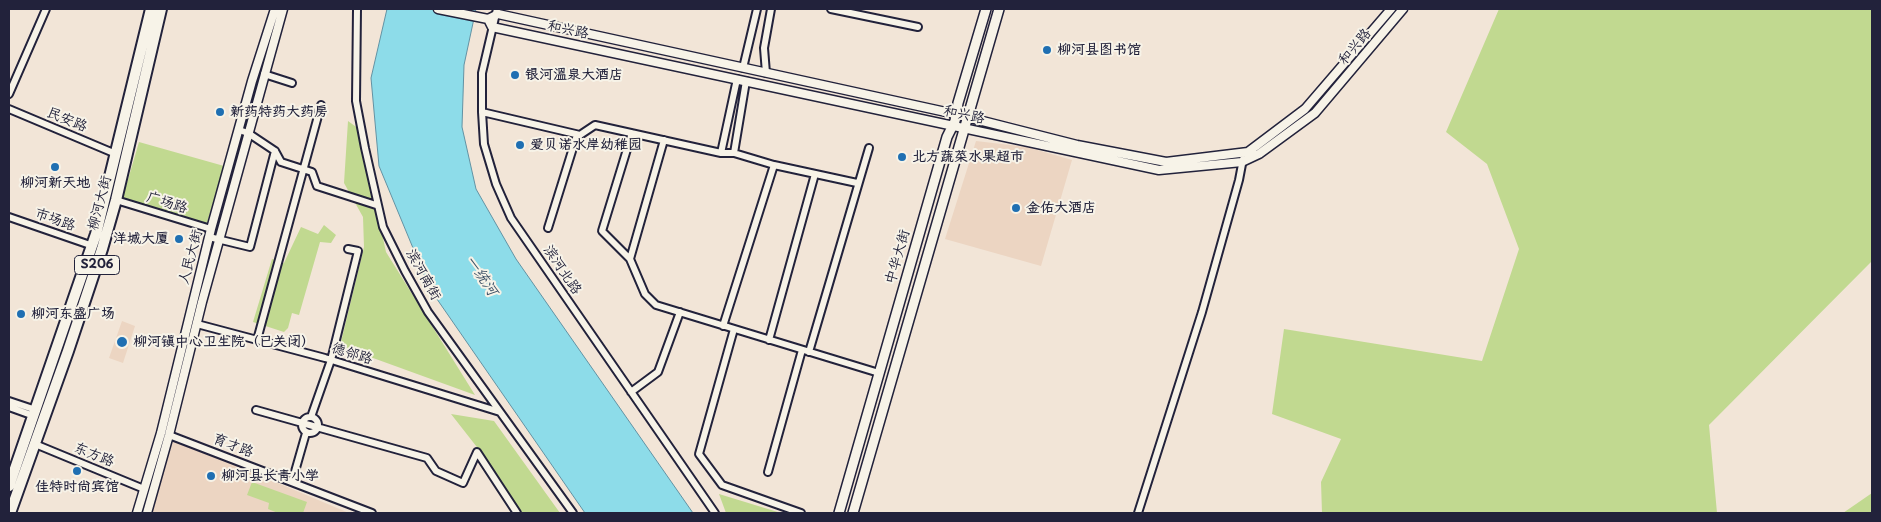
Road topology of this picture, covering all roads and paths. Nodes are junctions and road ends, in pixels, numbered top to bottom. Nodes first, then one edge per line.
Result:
1 (46, 9) edge
2 (151, 9) edge
3 (160, 9) edge
4 (275, 9) edge
5 (283, 9) edge
6 (358, 9) edge
7 (438, 9) edge
8 (757, 9) edge
9 (771, 9) edge
10 (831, 9) edge
11 (986, 9) edge
12 (999, 9) edge
13 (1391, 9) edge
14 (1403, 9) edge
15 (496, 12) edge
16 (490, 23) junction
17 (918, 27) dead end
18 (743, 68) junction
19 (766, 73) junction
20 (264, 74) junction
21 (737, 79) junction
22 (746, 81) junction
23 (292, 83) dead end
24 (9, 94) edge
25 (321, 105) dead end
26 (9, 109) edge
27 (482, 112) junction
28 (955, 114) junction
29 (967, 118) junction
30 (953, 126) junction
31 (964, 128) junction
32 (239, 130) junction
33 (248, 133) junction
34 (632, 133) junction
35 (577, 134) junction
36 (664, 140) junction
37 (869, 148) dead end
38 (275, 151) junction
39 (722, 153) junction
40 (734, 153) junction
41 (1244, 153) junction
42 (116, 154) junction
43 (1242, 162) junction
44 (774, 165) junction
45 (304, 170) junction
46 (815, 174) junction
47 (858, 184) junction
48 (116, 200) junction
49 (376, 205) dead end
50 (9, 217) edge
51 (548, 228) dead end
52 (210, 233) junction
53 (219, 240) junction
54 (93, 246) junction
55 (348, 249) dead end
56 (630, 260) junction
57 (680, 312) junction
58 (197, 324) junction
59 (723, 326) junction
60 (734, 329) junction
61 (257, 340) junction
62 (769, 340) junction
63 (802, 350) junction
64 (809, 352) junction
65 (331, 360) junction
66 (879, 373) junction
67 (631, 392) junction
68 (9, 401) edge
69 (9, 407) edge
70 (256, 410) dead end
71 (500, 412) junction
72 (35, 413) junction
73 (311, 417) junction
74 (302, 422) junction
75 (318, 427) junction
76 (306, 432) junction
77 (169, 435) junction
78 (35, 444) junction
79 (768, 472) dead end
80 (292, 482) junction
81 (9, 486) edge
82 (144, 489) junction
83 (10, 513) edge
84 (137, 513) edge
85 (147, 513) edge
86 (372, 513) edge
87 (517, 513) edge
88 (573, 513) edge
89 (715, 513) edge
90 (801, 513) edge
91 (839, 513) edge
92 (853, 513) edge
93 (1138, 513) edge

1 - 24 street
2 - 42 main road, 柳河大街 / S206
3 - 48 main road, 柳河大街 / S206
4 - 32 street, 人民大街
5 - 20 street, 人民大街
6 - 71 street, 滨河南街
7 - 16 street
8 - 18 street
9 - 19 street
10 - 17 street
11 - 28 main road, 中华大街
12 - 29 main road, 中华大街
13 - 41 street, 和兴路
14 - 43 street, 和兴路
15 - 16 street, 和兴路
15 - 18 street, 和兴路
16 - 21 street, 和兴路
16 - 27 street, 滨河北路
18 - 19 street, 和兴路
19 - 28 street, 和兴路
20 - 23 street
20 - 33 street, 人民大街
21 - 22 street, 和兴路
21 - 39 street
22 - 30 street, 和兴路
22 - 40 street
25 - 45 street
26 - 42 street, 民安路
27 - 35 street
27 - 67 street, 滨河北路
28 - 29 street, 和兴路
28 - 30 main road, 中华大街
29 - 31 main road, 中华大街
29 - 41 street, 和兴路
30 - 31 street, 和兴路
30 - 66 main road, 中华大街
31 - 43 street, 和兴路
31 - 92 main road, 中华大街
32 - 33 street
32 - 52 street, 人民大街
33 - 38 street
33 - 53 street, 人民大街
34 - 35 street
34 - 36 street
34 - 56 street
35 - 51 street
36 - 39 street
36 - 56 street
37 - 47 street
38 - 45 street
38 - 53 street, 广场路
39 - 40 street
40 - 44 street
41 - 43 street
42 - 54 main road, 柳河大街 / S206
43 - 93 street
44 - 46 street
44 - 59 street
45 - 49 street
45 - 61 street
46 - 47 street
46 - 62 street
47 - 64 street
48 - 52 street, 广场路
48 - 78 main road, 柳河大街 / S206
50 - 54 street, 市场路
52 - 53 street, 广场路
52 - 82 street, 人民大街
53 - 58 street, 人民大街
54 - 72 main road, 柳河大街 / S206
55 - 65 street
56 - 57 street
57 - 59 street
57 - 67 street
58 - 61 street, 德邻路
58 - 77 street, 人民大街
59 - 60 street
60 - 62 street
60 - 90 street
61 - 65 street, 德邻路
62 - 63 street
63 - 64 street
63 - 79 street
64 - 66 street
65 - 71 street, 德邻路
65 - 73 street
66 - 91 main road, 中华大街
67 - 89 street, 滨河北路
68 - 72 street
69 - 72 street
70 - 74 street
71 - 88 street, 滨河南街
72 - 81 main road, 柳河大街 / S206
73 - 74 street
73 - 75 street
74 - 75 street
74 - 76 street
75 - 76 street
75 - 87 street
76 - 80 street
77 - 80 street, 育才路
77 - 85 street, 人民大街
78 - 82 street, 东方路
78 - 83 main road, 柳河大街 / S206
80 - 86 street, 育才路
82 - 84 street, 人民大街

